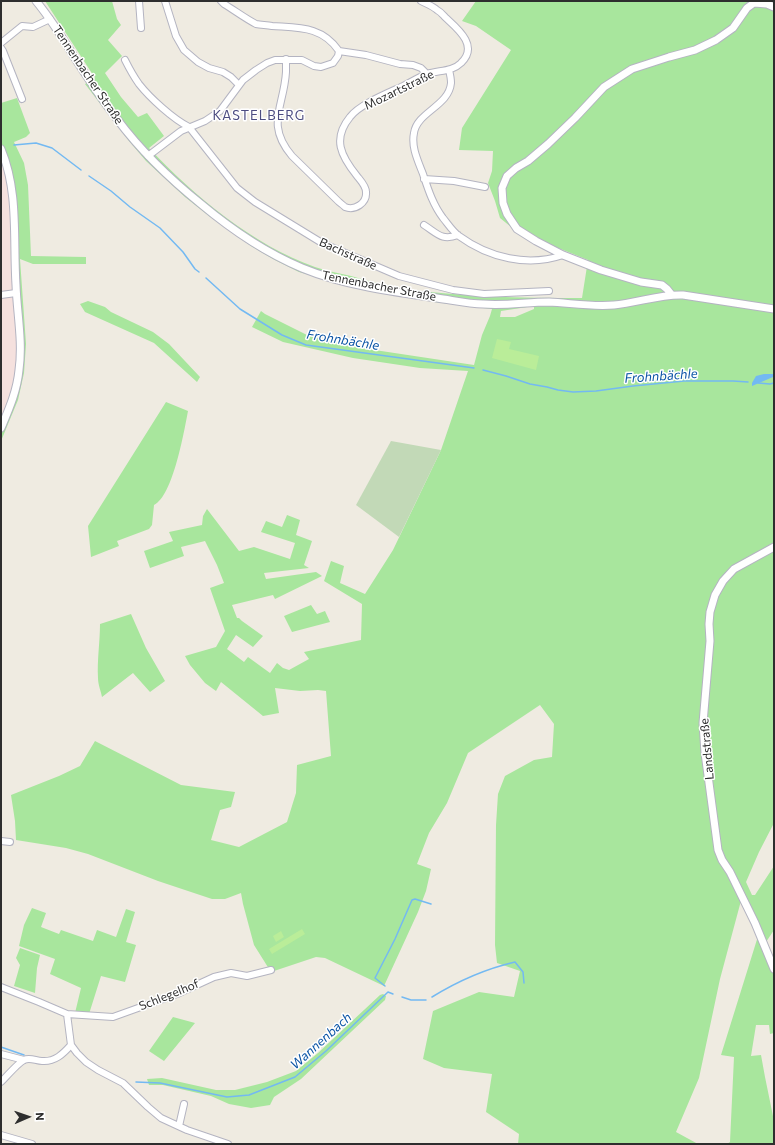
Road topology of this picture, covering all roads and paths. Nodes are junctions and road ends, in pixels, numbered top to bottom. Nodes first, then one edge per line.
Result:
1 (36, 1) edge
2 (139, 1) edge
3 (165, 1) edge
4 (221, 1) edge
5 (421, 1) edge
6 (774, 7) edge
7 (50, 19) junction
8 (141, 28) dead end
9 (1, 43) edge
10 (1, 48) edge
11 (339, 51) junction
12 (125, 60) dead end
13 (286, 60) junction
14 (449, 70) junction
15 (427, 74) junction
16 (239, 85) junction
17 (22, 99) dead end
18 (189, 127) junction
19 (1, 149) edge
20 (148, 156) junction
21 (424, 180) junction
22 (485, 187) dead end
23 (424, 225) dead end
24 (458, 235) junction
25 (563, 255) junction
26 (549, 292) dead end
27 (16, 293) junction
28 (671, 294) junction
29 (1, 295) edge
30 (774, 309) edge
31 (1, 428) edge
32 (774, 547) edge
33 (1, 841) edge
34 (10, 842) dead end
35 (774, 969) edge
36 (270, 970) dead end
37 (1, 987) edge
38 (67, 1014) junction
39 (71, 1045) junction
40 (1, 1054) edge
41 (24, 1060) junction
42 (1, 1082) edge
43 (184, 1104) dead end
44 (179, 1126) junction
45 (1, 1135) edge
46 (32, 1144) edge
47 (228, 1144) edge

1 - 7 street, Tennenbacher Straße
2 - 8 street
3 - 16 street
4 - 11 street
5 - 14 street, Mozartstraße
6 - 25 street
7 - 9 street
7 - 20 street, Tennenbacher Straße
10 - 17 street
11 - 13 street
11 - 15 street
12 - 18 street, Bachstraße
13 - 15 street, Mozartstraße
13 - 16 street
14 - 15 street, Mozartstraße
14 - 21 street
16 - 18 street
18 - 20 street
18 - 26 street, Bachstraße
19 - 27 street
20 - 28 street, Tennenbacher Straße
21 - 22 street
21 - 24 street
23 - 24 street
24 - 25 street
25 - 28 street
27 - 29 street
27 - 31 street
28 - 30 street
32 - 35 street, Landstraße
33 - 34 street
36 - 38 street, Schlegelhof
37 - 38 street, Schlegelhof
38 - 39 street
39 - 41 street
39 - 44 street
40 - 41 street
41 - 42 street
43 - 44 street
44 - 47 street
45 - 46 street

